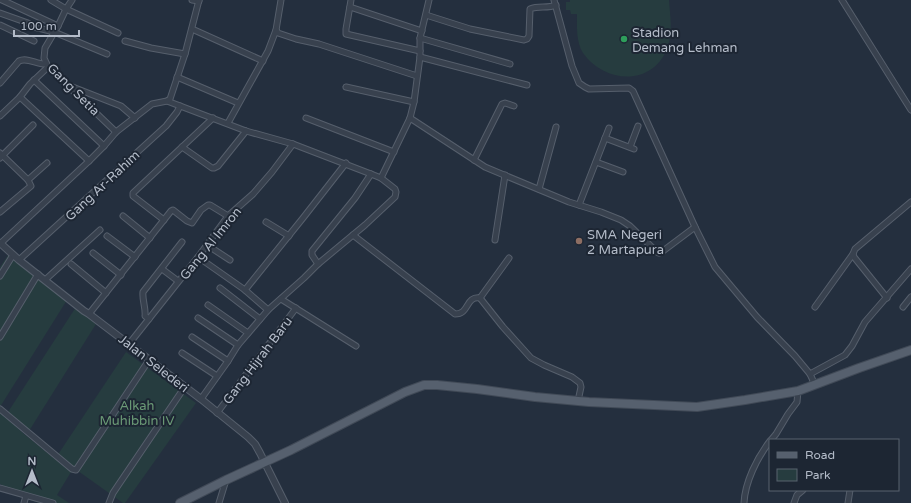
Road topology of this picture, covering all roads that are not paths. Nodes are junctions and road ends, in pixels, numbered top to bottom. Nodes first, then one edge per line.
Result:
1 (2, 0) edge
2 (51, 0) edge
3 (72, 0) edge
4 (192, 0) edge
5 (199, 0) edge
6 (281, 0) edge
7 (351, 0) edge
8 (429, 0) edge
9 (842, 0) edge
10 (555, 3) edge
11 (350, 7) junction
12 (66, 9) junction
13 (0, 13) edge
14 (426, 15) junction
15 (0, 25) edge
16 (58, 26) junction
17 (192, 29) junction
18 (276, 30) junction
19 (422, 31) junction
20 (54, 32) junction
21 (118, 33) dead end
22 (420, 38) junction
23 (34, 41) dead end
24 (126, 41) dead end
25 (420, 51) junction
26 (107, 54) dead end
27 (185, 54) junction
28 (420, 58) junction
29 (263, 61) junction
30 (510, 64) dead end
31 (47, 65) junction
32 (417, 76) junction
33 (177, 77) junction
34 (34, 80) junction
35 (0, 83) edge
36 (67, 85) junction
37 (527, 85) dead end
38 (346, 87) dead end
39 (20, 97) junction
40 (167, 101) junction
41 (414, 102) junction
42 (238, 103) junction
43 (180, 106) junction
44 (514, 106) dead end
45 (911, 110) edge
46 (0, 116) edge
47 (135, 118) junction
48 (213, 118) junction
49 (306, 118) dead end
50 (410, 118) junction
51 (228, 123) junction
52 (33, 125) dead end
53 (638, 126) dead end
54 (556, 127) dead end
55 (609, 128) dead end
56 (246, 131) junction
57 (116, 132) junction
58 (605, 138) junction
59 (293, 144) junction
60 (104, 146) junction
61 (182, 147) junction
62 (394, 152) junction
63 (1, 155) edge
64 (474, 160) junction
65 (89, 161) junction
66 (47, 162) dead end
67 (596, 162) junction
68 (346, 163) junction
69 (623, 172) dead end
70 (371, 174) junction
71 (505, 175) junction
72 (381, 178) junction
73 (28, 180) junction
74 (539, 190) junction
75 (911, 202) edge
76 (579, 205) junction
77 (0, 212) edge
78 (123, 216) dead end
79 (228, 216) junction
80 (164, 220) junction
81 (266, 222) dead end
82 (695, 227) junction
83 (100, 230) dead end
84 (353, 235) junction
85 (107, 236) dead end
86 (289, 236) junction
87 (150, 238) junction
88 (495, 240) dead end
89 (182, 242) dead end
90 (0, 243) edge
91 (207, 245) junction
92 (93, 253) dead end
93 (853, 254) junction
94 (14, 255) junction
95 (135, 257) junction
96 (198, 257) junction
97 (509, 258) dead end
98 (19, 260) junction
99 (230, 260) dead end
100 (71, 264) dead end
101 (318, 264) junction
102 (162, 269) junction
103 (911, 269) edge
104 (38, 274) junction
105 (121, 275) junction
106 (0, 276) edge
107 (45, 280) junction
108 (178, 281) junction
109 (220, 288) dead end
110 (245, 290) junction
111 (106, 293) junction
112 (911, 297) edge
113 (480, 298) junction
114 (887, 298) junction
115 (281, 299) junction
116 (208, 305) dead end
117 (903, 306) dead end
118 (815, 307) dead end
119 (296, 308) junction
120 (268, 310) junction
121 (90, 314) junction
122 (198, 318) dead end
123 (149, 319) junction
124 (260, 319) junction
125 (248, 333) junction
126 (192, 336) dead end
127 (0, 337) edge
128 (129, 344) junction
129 (238, 345) junction
130 (356, 346) dead end
131 (911, 350) edge
132 (182, 353) dead end
133 (149, 360) junction
134 (228, 361) junction
135 (810, 374) junction
136 (217, 376) junction
137 (815, 385) junction
138 (184, 388) junction
139 (798, 391) junction
140 (201, 399) junction
141 (578, 401) junction
142 (0, 409) edge
143 (217, 413) junction
144 (776, 434) junction
145 (772, 439) edge
146 (778, 439) edge
147 (769, 444) edge
148 (265, 462) junction
149 (226, 480) junction
150 (0, 488) edge
151 (802, 491) edge
152 (850, 491) edge
153 (26, 496) junction
154 (24, 503) edge
155 (53, 503) edge
156 (109, 503) edge
157 (180, 503) edge
158 (219, 503) edge
159 (285, 503) edge
160 (744, 503) edge
161 (794, 503) edge
162 (848, 503) edge

1 - 16 street
2 - 12 street
3 - 12 street, Gang Setia
4 - 5 street
5 - 17 street
6 - 18 street
7 - 11 street
8 - 14 street
9 - 45 street
10 - 14 street
10 - 82 street
11 - 19 street
11 - 25 street
12 - 16 street, Gang Setia
12 - 21 street
13 - 20 street
14 - 19 street
15 - 23 street
16 - 20 street, Gang Setia
17 - 27 street
17 - 29 street
18 - 29 street
18 - 32 street
19 - 22 street
20 - 26 street
20 - 31 street, Gang Setia
22 - 25 street
22 - 30 street
24 - 27 street
25 - 28 street
27 - 33 street
28 - 32 street
28 - 37 street
29 - 42 street
31 - 34 street
31 - 35 street
31 - 36 street, Gang Setia
32 - 41 street
33 - 40 street
33 - 42 street
34 - 39 street
34 - 60 street
36 - 47 street
36 - 57 street, Gang Setia
38 - 41 street
39 - 46 street
39 - 65 street
40 - 43 street
40 - 47 street
41 - 50 street
42 - 51 street
43 - 48 street
43 - 98 street, Gang Ar-Rahim
44 - 64 street
47 - 57 street
48 - 51 street
48 - 61 street
49 - 62 street
50 - 62 street
50 - 64 street
51 - 56 street
52 - 63 street
53 - 58 street
54 - 74 street
55 - 58 street
56 - 59 street
56 - 61 street
57 - 60 street
58 - 67 street
59 - 68 street
59 - 79 street, Gang Al Imron
60 - 65 street
61 - 80 street
62 - 72 street
63 - 73 street
64 - 71 street
65 - 90 street
66 - 73 street
67 - 69 street
67 - 76 street
68 - 70 street
68 - 86 street
70 - 72 street
70 - 101 street
71 - 74 street
71 - 88 street
72 - 84 street
73 - 77 street
74 - 76 street
75 - 93 street
76 - 82 street
78 - 87 street
79 - 80 street
79 - 91 street, Gang Al Imron
80 - 87 street
81 - 86 street
82 - 135 street
83 - 107 street
84 - 101 street
84 - 113 street
85 - 95 street
86 - 110 street
87 - 95 street
89 - 102 street
90 - 94 street, Jalan Selederi
91 - 96 street, Gang Al Imron
91 - 99 street
92 - 105 street
93 - 114 street
93 - 118 street
94 - 98 street, Jalan Selederi
94 - 106 street
95 - 105 street
96 - 108 street, Gang Al Imron
96 - 110 street
97 - 113 street
98 - 104 street, Jalan Selederi
100 - 111 street
101 - 115 street
102 - 108 street
102 - 123 street
103 - 114 street
104 - 107 street, Jalan Selederi
104 - 127 street
105 - 111 street
107 - 121 street, Jalan Selederi
108 - 123 street, Gang Al Imron
109 - 124 street
110 - 120 street
111 - 121 street
112 - 117 street
113 - 141 street
114 - 135 street
115 - 119 street
115 - 120 street
116 - 125 street
119 - 130 street
119 - 143 street, Gang Hijrah Baru
120 - 124 street
121 - 128 street, Jalan Selederi
122 - 129 street
123 - 128 street, Gang Al Imron
124 - 125 street
125 - 129 street
126 - 134 street
128 - 133 street, Jalan Selederi
129 - 134 street
131 - 137 main road
132 - 136 street
133 - 138 street, Jalan Selederi
133 - 142 street
134 - 136 street
135 - 137 street
136 - 140 street
137 - 139 main road
138 - 140 street, Jalan Selederi
138 - 156 street
139 - 141 main road
139 - 144 street
140 - 143 street, Jalan Selederi
141 - 148 main road
143 - 148 street, Jalan Selederi
144 - 145 street
144 - 146 street
147 - 160 street
148 - 149 main road
148 - 159 street, Jalan Selederi
149 - 157 main road
149 - 158 street
150 - 153 street
151 - 161 street
152 - 162 street
153 - 154 street
153 - 155 street

